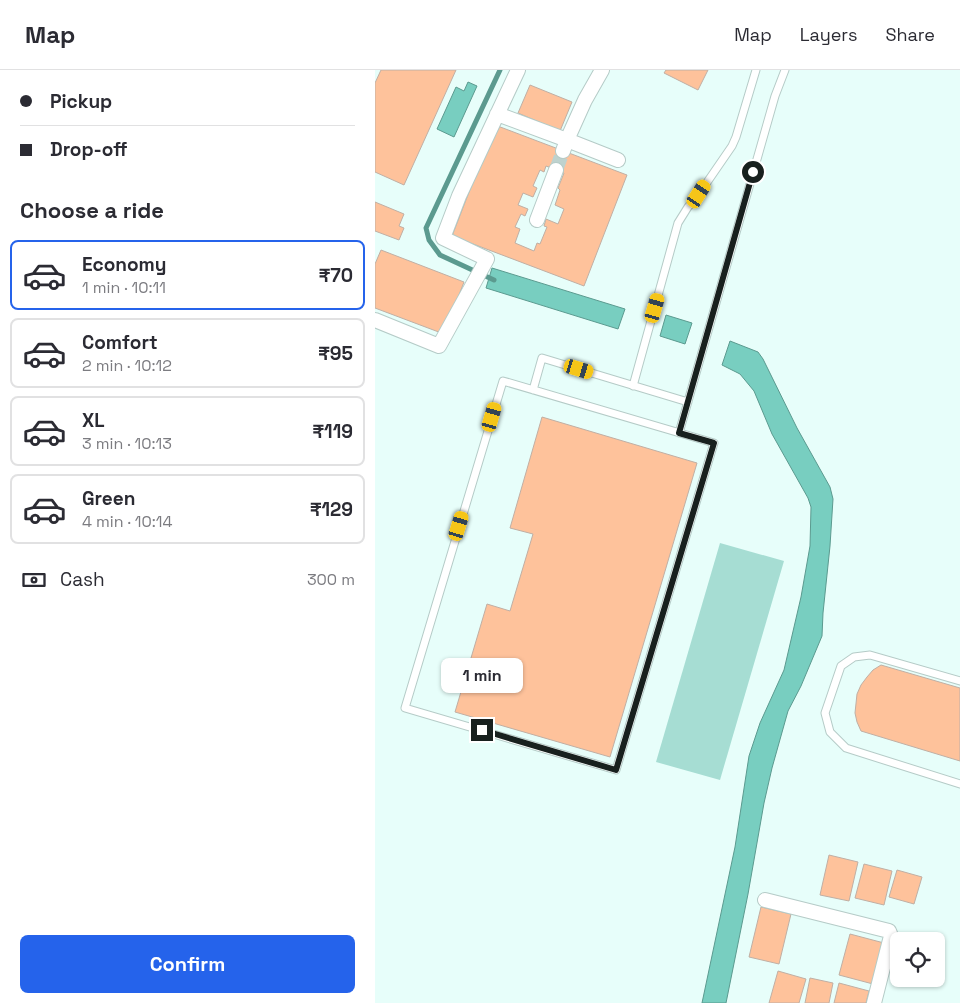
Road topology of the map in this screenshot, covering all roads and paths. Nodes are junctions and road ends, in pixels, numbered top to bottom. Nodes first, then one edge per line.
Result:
1 (518, 70) edge
2 (603, 70) edge
3 (756, 70) edge
4 (785, 70) edge
5 (497, 114) junction
6 (565, 145) junction
7 (618, 160) dead end
8 (556, 170) tunnel mouth
9 (537, 220) dead end
10 (375, 320) edge
11 (633, 386) junction
12 (533, 390) junction
13 (687, 402) junction
14 (679, 433) junction
15 (960, 681) edge
16 (960, 784) edge
17 (765, 900) dead end
18 (874, 1003) edge

1 - 5 street
2 - 6 street
3 - 11 lane
4 - 13 lane
5 - 6 street
5 - 10 street
6 - 7 street
8 - 9 street
11 - 12 lane
11 - 13 lane
12 - 14 lane
12 - 14 lane
13 - 14 lane
15 - 16 lane
17 - 18 street

